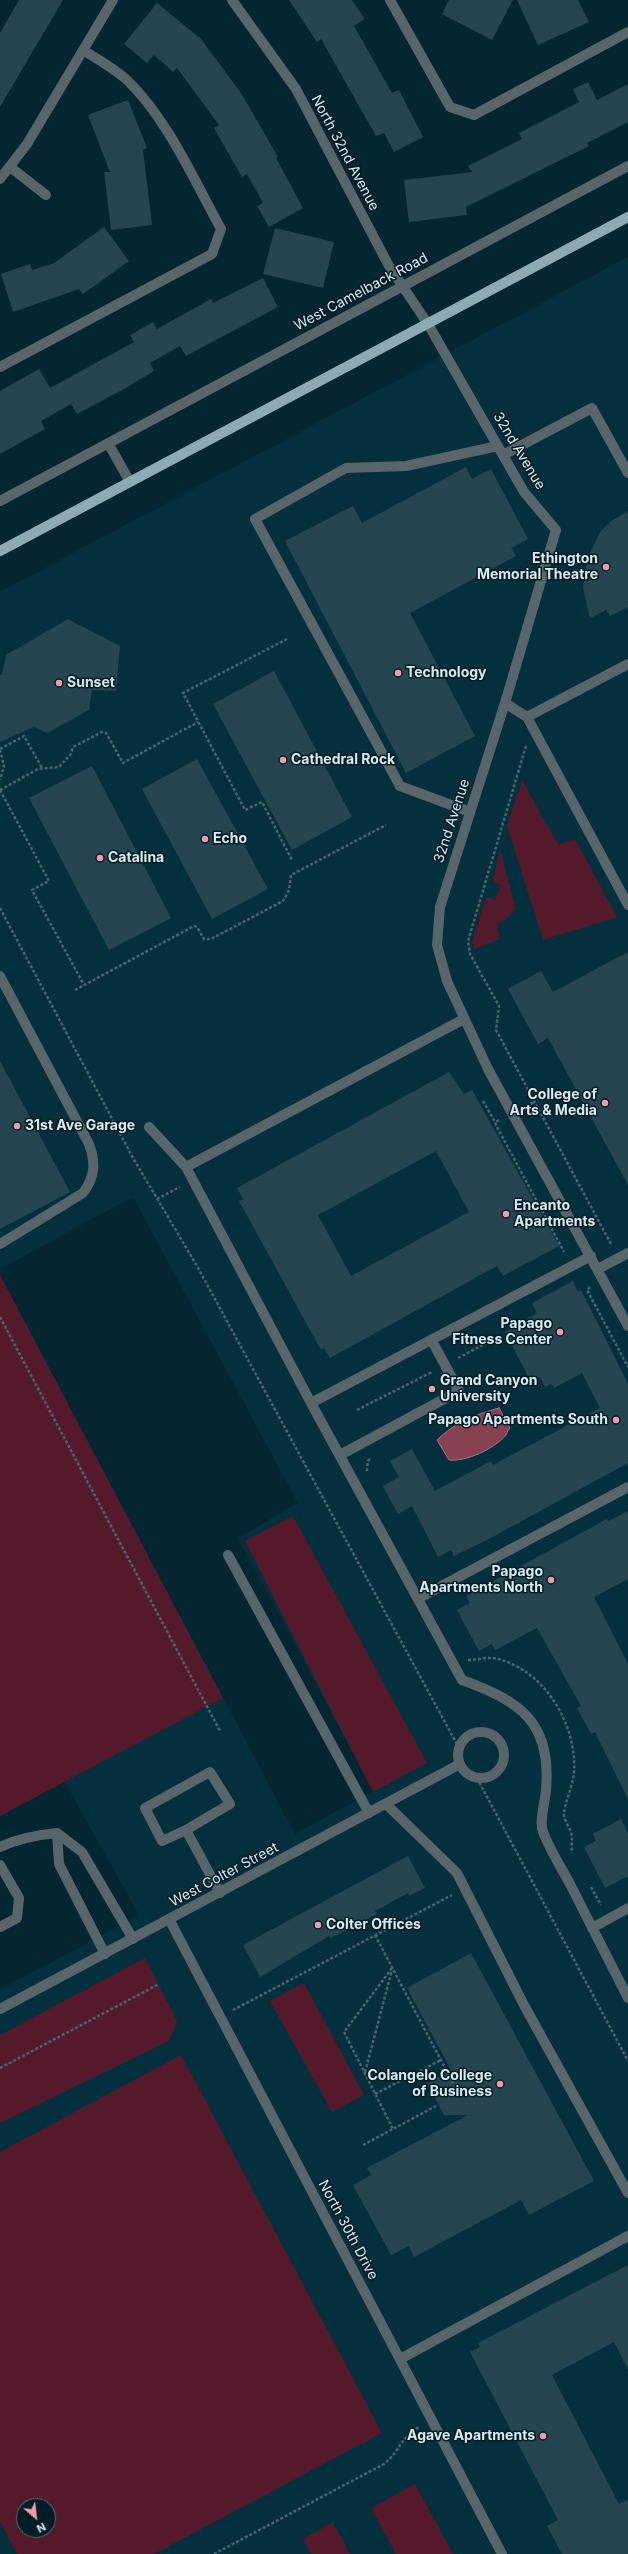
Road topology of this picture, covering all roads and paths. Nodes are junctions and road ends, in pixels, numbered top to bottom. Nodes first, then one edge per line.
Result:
1 (113, 0) edge
2 (232, 0) edge
3 (390, 0) edge
4 (628, 32) edge
5 (83, 50) junction
6 (628, 166) edge
7 (10, 167) junction
8 (0, 179) edge
9 (46, 195) dead end
10 (628, 217) edge
11 (402, 286) junction
12 (428, 324) junction
13 (0, 367) edge
14 (108, 443) junction
15 (500, 450) junction
16 (628, 473) edge
17 (130, 482) junction
18 (0, 500) edge
19 (0, 551) edge
20 (287, 639) dead end
21 (628, 664) edge
22 (505, 703) junction
23 (198, 722) junction
24 (530, 722) junction
25 (0, 750) edge
26 (42, 768) junction
27 (0, 780) edge
28 (0, 790) edge
29 (470, 812) junction
30 (386, 825) dead end
31 (292, 860) dead end
32 (628, 905) edge
33 (0, 908) edge
34 (0, 976) edge
35 (84, 985) junction
36 (75, 990) dead end
37 (464, 1019) junction
38 (483, 1101) dead end
39 (495, 1122) dead end
40 (149, 1127) dead end
41 (186, 1167) junction
42 (193, 1180) junction
43 (157, 1199) junction
44 (0, 1244) edge
45 (628, 1253) edge
46 (591, 1256) junction
47 (618, 1258) junction
48 (598, 1269) junction
49 (603, 1279) junction
50 (0, 1317) edge
51 (628, 1326) edge
52 (502, 1335) dead end
53 (432, 1340) junction
54 (445, 1365) junction
55 (628, 1368) edge
56 (311, 1403) junction
57 (357, 1410) dead end
58 (378, 1453) dead end
59 (340, 1455) junction
60 (367, 1473) dead end
61 (628, 1487) edge
62 (228, 1555) dead end
63 (419, 1598) junction
64 (220, 1731) dead end
65 (458, 1748) junction
66 (460, 1764) junction
67 (477, 1778) junction
68 (386, 1804) junction
69 (369, 1813) junction
70 (186, 1830) junction
71 (57, 1833) junction
72 (0, 1848) edge
73 (0, 1865) edge
74 (464, 1888) junction
75 (220, 1893) junction
76 (628, 1908) edge
77 (169, 1920) junction
78 (0, 1927) edge
79 (592, 1928) junction
80 (375, 1935) junction
81 (133, 1939) junction
82 (105, 1954) junction
83 (392, 1968) junction
84 (159, 1984) dead end
85 (628, 1998) edge
86 (0, 2009) edge
87 (220, 2017) junction
88 (441, 2060) junction
89 (628, 2061) edge
90 (0, 2068) edge
91 (364, 2072) junction
92 (454, 2085) dead end
93 (375, 2094) junction
94 (436, 2106) dead end
95 (393, 2129) junction
96 (363, 2145) dead end
97 (628, 2193) edge
98 (628, 2236) edge
99 (400, 2359) junction
100 (432, 2420) junction
101 (214, 2554) edge
102 (502, 2554) edge

1 - 5 street
2 - 11 street, North 32nd Avenue
3 - 4 street
5 - 7 street
5 - 13 street
6 - 11 street, West Camelback Road
7 - 8 street
7 - 9 street
10 - 12 main road
11 - 12 street, North 32nd Avenue
11 - 14 street, West Camelback Road
12 - 15 street, 32nd Avenue
12 - 17 main road
14 - 17 street
14 - 18 street, West Camelback Road
15 - 16 street
15 - 22 street, 32nd Avenue
15 - 29 street
17 - 19 main road
20 - 23 path
21 - 24 street
22 - 24 street
22 - 29 street, 32nd Avenue
23 - 26 path
23 - 31 path
24 - 32 street
24 - 47 path
25 - 26 path
25 - 27 path
26 - 28 path
28 - 35 path
29 - 37 street, 32nd Avenue
30 - 35 path
33 - 43 path
34 - 44 street
35 - 36 path
37 - 41 street
37 - 46 street, 32nd Avenue
38 - 39 path
40 - 41 street
41 - 42 street
42 - 43 path
42 - 56 street
43 - 65 path
45 - 47 street
46 - 48 street, 32nd Avenue
46 - 53 street
47 - 48 street
48 - 49 street, 32nd Avenue
49 - 51 street, 32nd Avenue
49 - 55 path
50 - 64 path
52 - 54 path
53 - 54 street
53 - 56 street
54 - 57 path
54 - 59 street
56 - 59 street
58 - 60 path
59 - 63 street
61 - 63 street
62 - 69 street
63 - 79 street
65 - 66 street
65 - 67 street
66 - 67 street
66 - 68 street, West Colter Street
67 - 89 path
68 - 69 street, West Colter Street
68 - 74 street
69 - 75 street, West Colter Street
70 - 70 street
70 - 75 street
71 - 72 street
71 - 81 street
71 - 82 street
73 - 78 street
74 - 80 path
74 - 97 street
75 - 77 street, West Colter Street
76 - 79 street
77 - 81 street, West Colter Street
77 - 87 street, North 30th Drive
79 - 85 street
80 - 83 path
80 - 87 path
81 - 82 street, West Colter Street
82 - 86 street, West Colter Street
83 - 88 path
83 - 91 path
83 - 91 path
84 - 90 path
87 - 99 street, North 30th Drive
88 - 92 path
88 - 93 path
91 - 93 path
93 - 95 path
94 - 95 path
95 - 96 path
98 - 99 street
99 - 100 street, North 30th Drive
100 - 101 path
100 - 102 street, North 30th Drive

